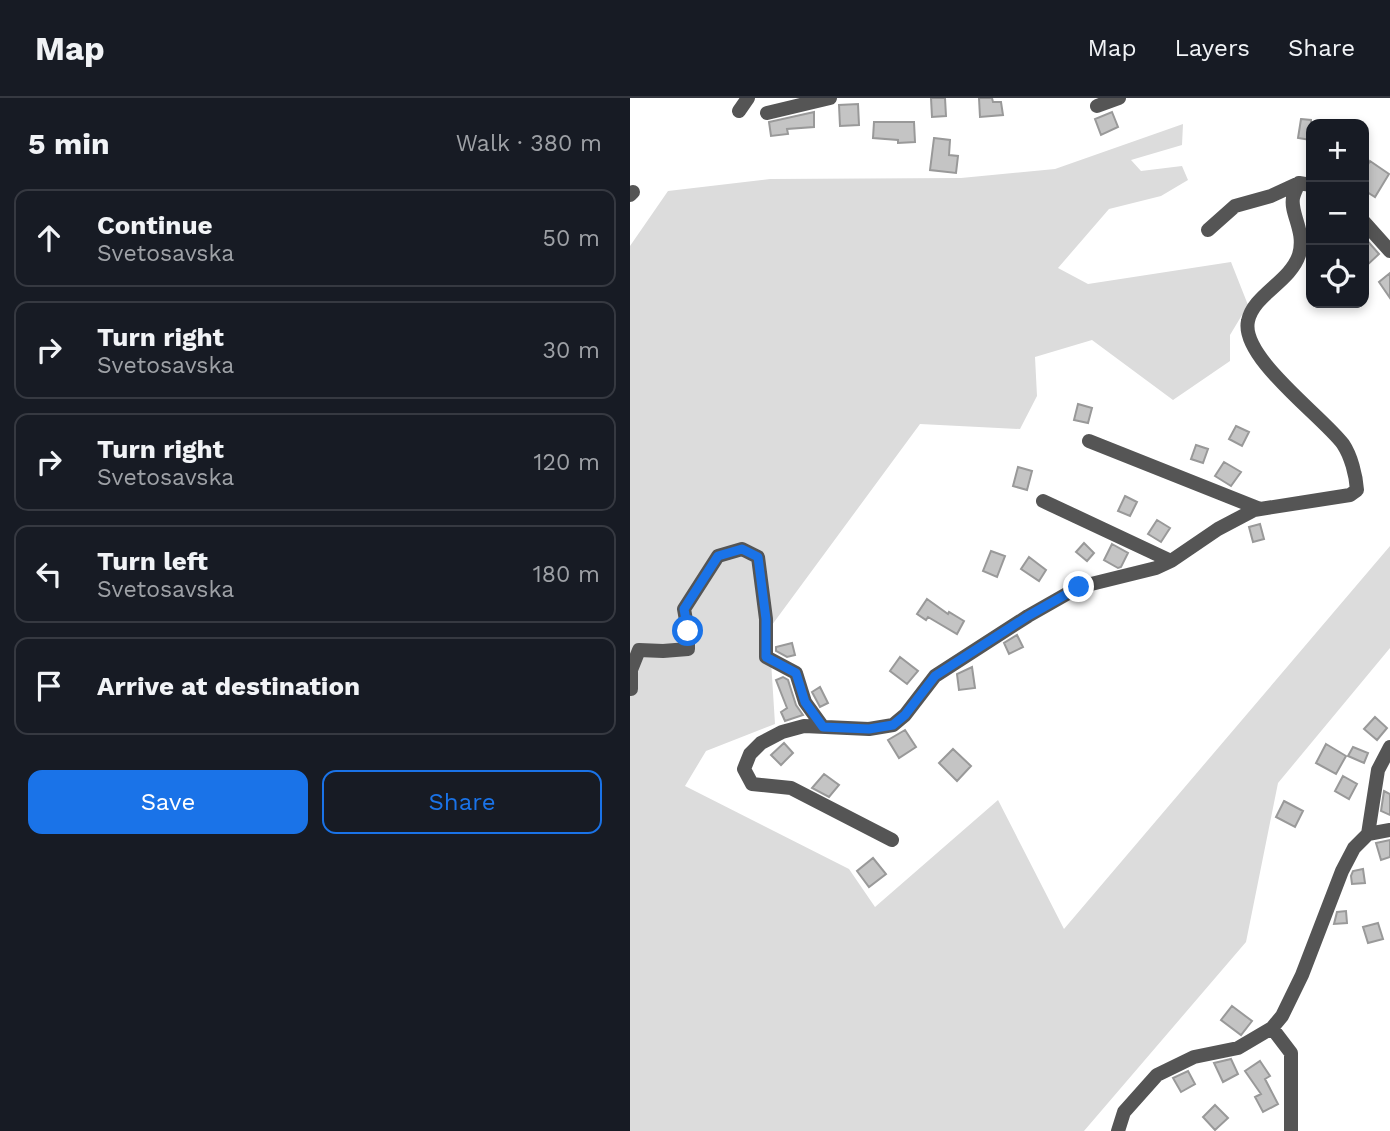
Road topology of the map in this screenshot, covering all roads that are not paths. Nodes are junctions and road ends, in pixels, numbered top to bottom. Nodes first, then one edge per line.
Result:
1 (748, 98) edge
2 (830, 98) edge
3 (1119, 98) edge
4 (1097, 106) dead end
5 (738, 111) dead end
6 (767, 113) dead end
7 (1305, 184) edge
8 (1369, 228) edge
9 (1208, 230) dead end
10 (1390, 251) edge
11 (1089, 441) dead end
12 (1043, 501) dead end
13 (1261, 509) junction
14 (1171, 561) junction
15 (631, 689) edge
16 (823, 727) junction
17 (1390, 747) edge
18 (1390, 830) edge
19 (1367, 834) junction
20 (892, 840) dead end
21 (1272, 1028) junction
22 (1118, 1131) edge
23 (1291, 1131) edge

1 - 5 street
2 - 6 street
3 - 4 street
7 - 9 street
7 - 13 street
8 - 10 street
11 - 13 street
12 - 14 street
13 - 14 street
14 - 16 street
15 - 16 street
16 - 20 street
17 - 19 street
18 - 19 street
19 - 21 street
21 - 22 street
21 - 23 street

